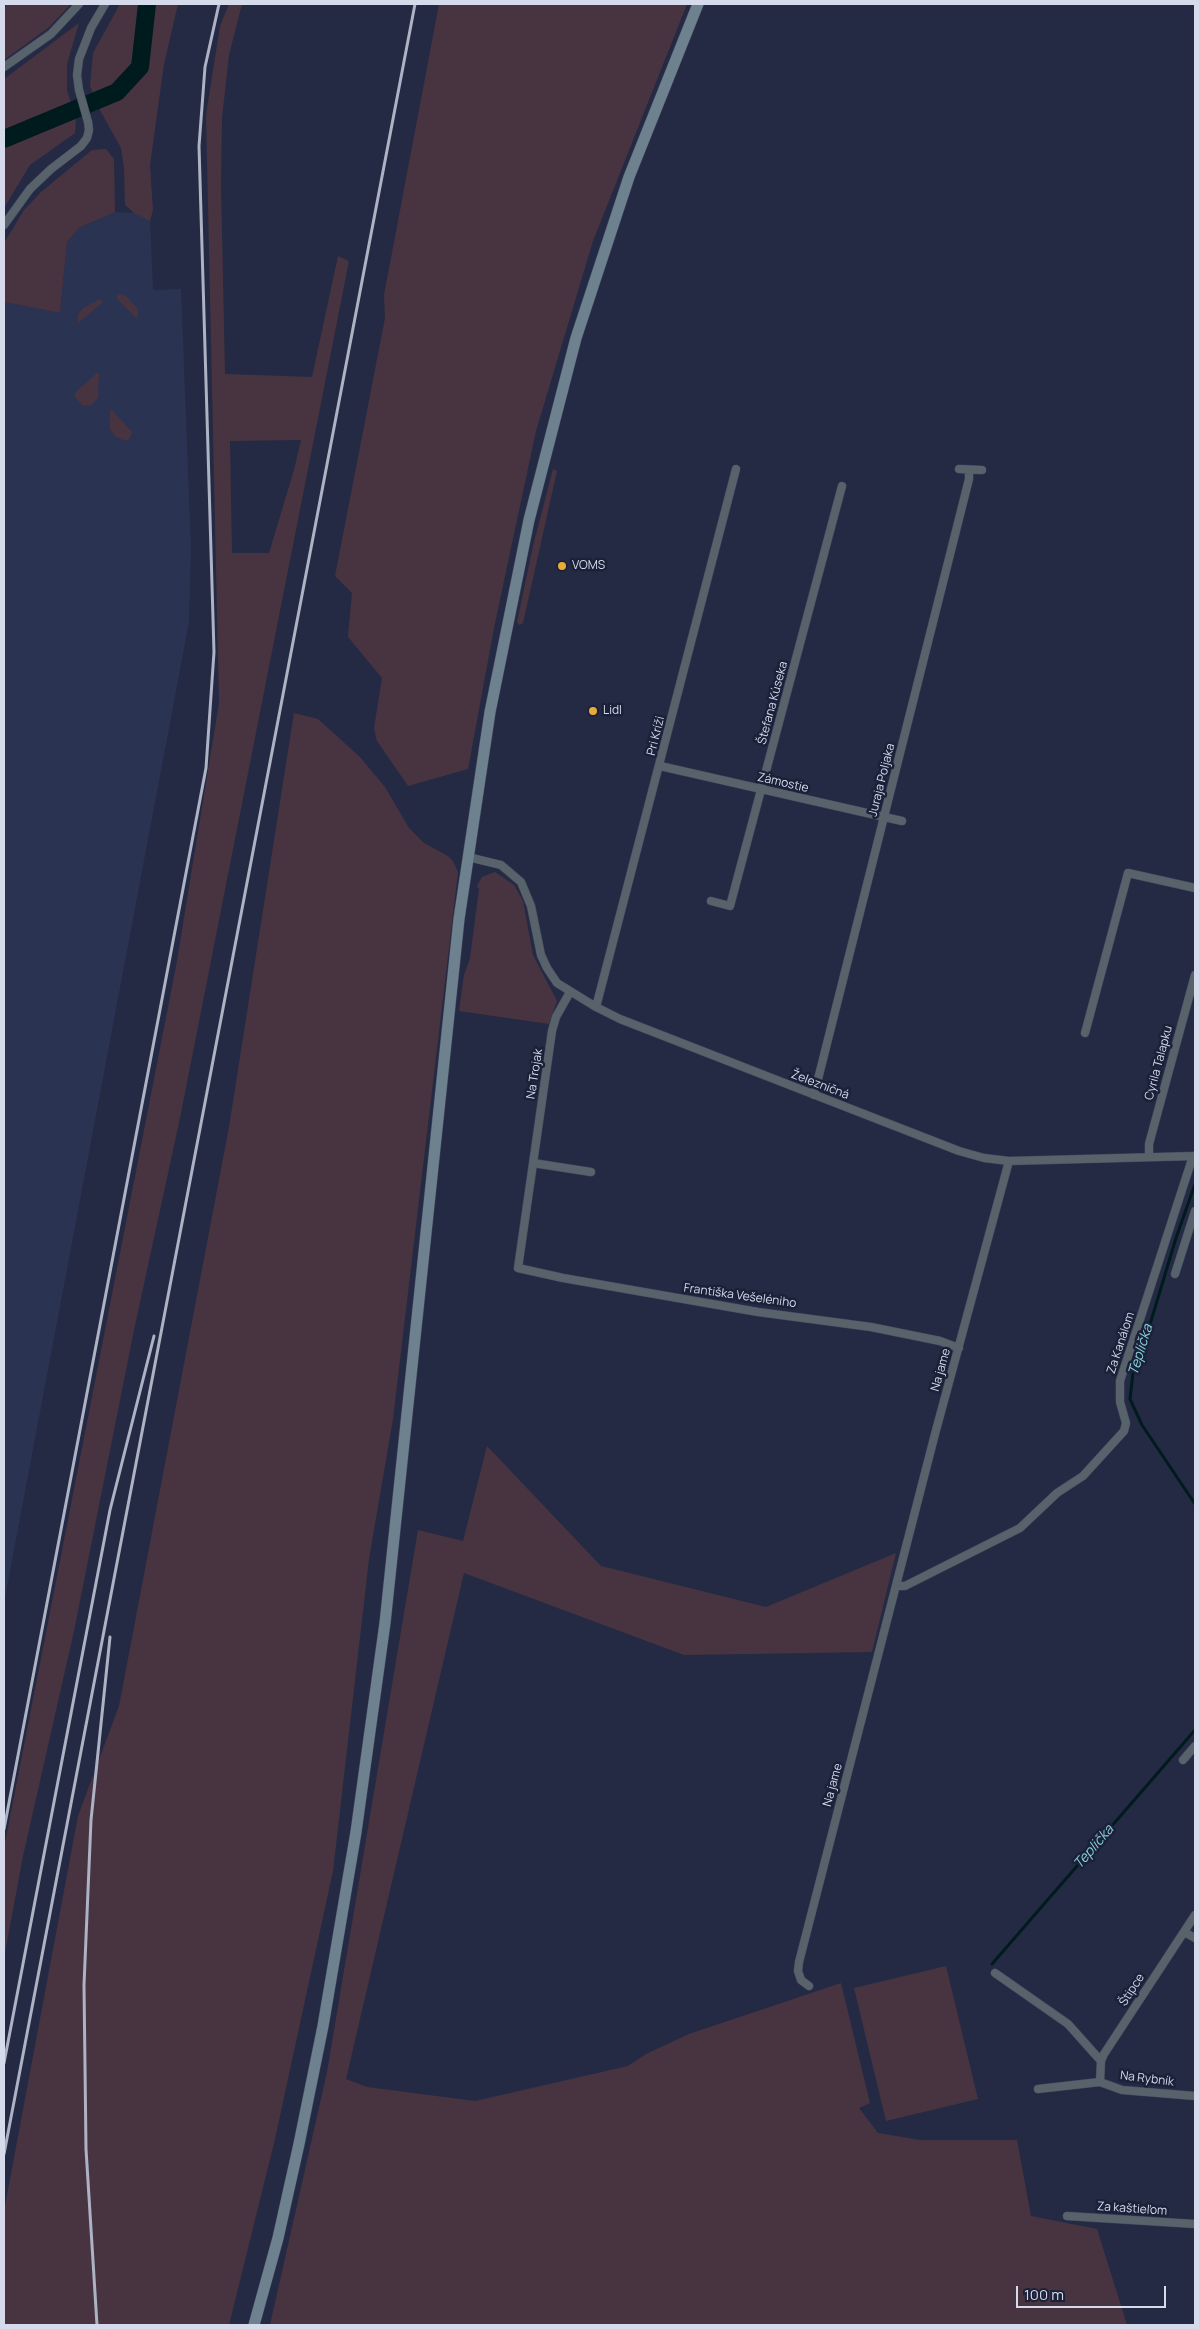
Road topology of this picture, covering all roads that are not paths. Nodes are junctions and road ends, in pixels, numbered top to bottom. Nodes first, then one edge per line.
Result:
1 (79, 4) edge
2 (105, 4) edge
3 (698, 4) edge
4 (4, 67) edge
5 (4, 225) edge
6 (736, 469) dead end
7 (959, 469) dead end
8 (970, 470) junction
9 (982, 470) dead end
10 (842, 486) dead end
11 (660, 766) junction
12 (762, 790) junction
13 (884, 816) junction
14 (902, 821) dead end
15 (468, 857) junction
16 (1195, 888) edge
17 (711, 901) dead end
18 (1195, 975) edge
19 (570, 992) junction
20 (596, 1008) junction
21 (1085, 1033) dead end
22 (814, 1095) junction
23 (1194, 1156) edge
24 (1149, 1157) junction
25 (1009, 1161) junction
26 (533, 1163) junction
27 (591, 1172) dead end
28 (1195, 1211) edge
29 (518, 1268) joint
30 (1175, 1274) dead end
31 (959, 1348) junction
32 (896, 1586) junction
33 (1195, 1746) edge
34 (1183, 1760) dead end
35 (1195, 1915) edge
36 (1184, 1932) junction
37 (1195, 1938) edge
38 (995, 1973) dead end
39 (809, 1986) dead end
40 (1101, 2061) junction
41 (1100, 2082) junction
42 (1038, 2089) dead end
43 (1195, 2096) edge
44 (1067, 2216) dead end
45 (1195, 2224) edge
46 (254, 2325) edge

1 - 4 street
2 - 5 street
3 - 15 main road
6 - 11 street, Pri Kríži
7 - 8 street
8 - 9 street
8 - 13 street, Juraja Poljaka
10 - 12 street, Štefana Kúseka
11 - 12 street, Zámostie
11 - 20 street, Pri Kríži
12 - 13 street, Zámostie
12 - 17 street, Štefana Kúseka
13 - 14 street, Zámostie
13 - 22 street, Juraja Poljaka
15 - 19 street, Železničná
15 - 46 main road
16 - 21 street
18 - 24 street, Cyrila Talapku
19 - 20 street, Železničná
19 - 26 street, Na Trojak
20 - 22 street, Železničná
22 - 25 street, Železničná
23 - 24 street, Železničná
23 - 32 street, Za Kanálom
24 - 25 street, Železničná
25 - 31 street, Na jame
26 - 27 street
26 - 29 street, Na Trojak
28 - 30 street
29 - 31 street, Františka Vešeléniho
31 - 32 street, Na jame
32 - 39 street, Na jame
33 - 34 street
35 - 36 street, Štipce
36 - 37 street
36 - 40 street, Štipce
38 - 40 street
40 - 41 street, Štipce
41 - 42 street, Na Rybník
41 - 43 street, Na Rybník
44 - 45 street, Za kaštieľom

